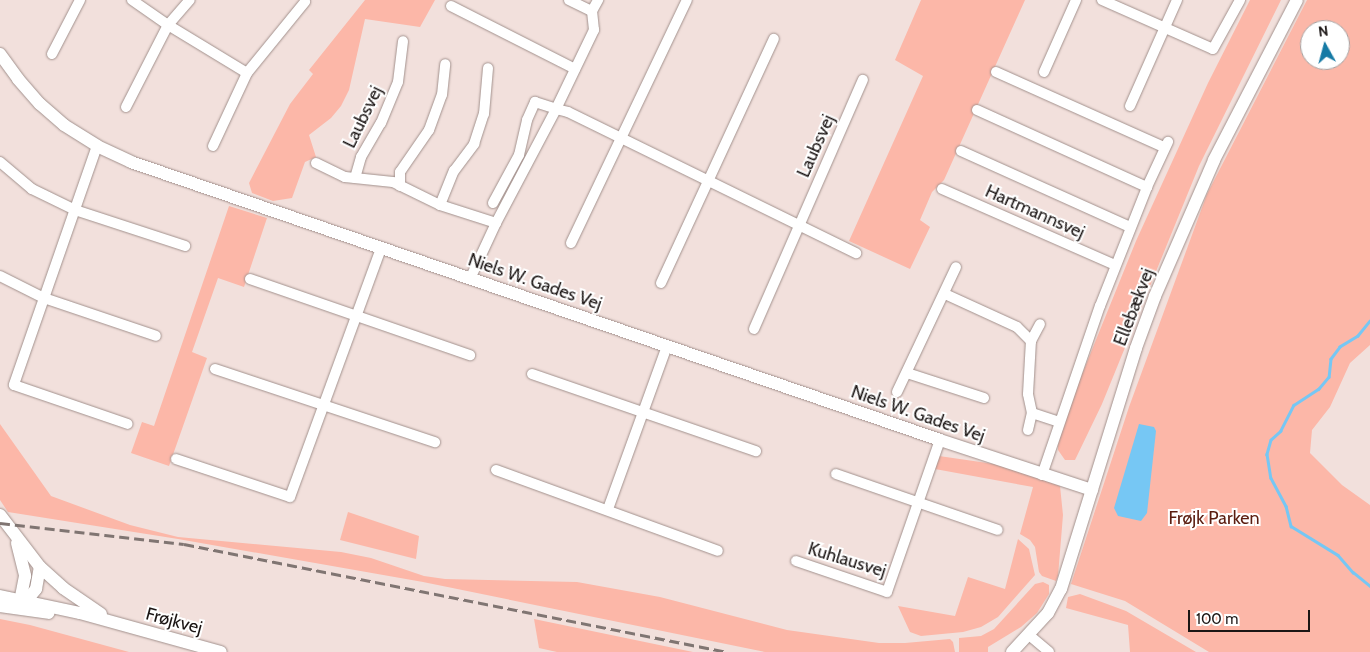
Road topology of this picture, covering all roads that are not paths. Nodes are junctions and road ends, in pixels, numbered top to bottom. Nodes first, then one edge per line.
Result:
1 (80, 0) edge
2 (132, 0) edge
3 (190, 0) edge
4 (569, 0) edge
5 (598, 0) edge
6 (687, 0) edge
7 (1076, 0) edge
8 (1102, 0) edge
9 (1177, 0) edge
10 (1240, 0) edge
11 (1296, 0) edge
12 (305, 2) dead end
13 (451, 6) dead end
14 (592, 11) junction
15 (168, 26) junction
16 (1165, 29) junction
17 (774, 39) dead end
18 (404, 41) dead end
19 (0, 54) edge
20 (52, 54) dead end
21 (445, 64) dead end
22 (488, 68) dead end
23 (575, 69) junction
24 (996, 72) dead end
25 (1044, 72) dead end
26 (247, 73) junction
27 (863, 80) dead end
28 (1130, 106) dead end
29 (126, 107) dead end
30 (556, 109) junction
31 (977, 110) dead end
32 (620, 138) junction
33 (97, 146) junction
34 (213, 146) dead end
35 (961, 151) dead end
36 (0, 162) edge
37 (316, 164) dead end
38 (355, 178) junction
39 (707, 181) junction
40 (400, 186) junction
41 (1146, 187) junction
42 (942, 189) dead end
43 (493, 203) dead end
44 (440, 205) junction
45 (75, 210) junction
46 (496, 223) junction
47 (798, 225) junction
48 (1130, 227) junction
49 (571, 243) dead end
50 (185, 246) dead end
51 (380, 248) junction
52 (856, 253) dead end
53 (1115, 265) junction
54 (956, 267) dead end
55 (0, 276) edge
56 (250, 279) dead end
57 (470, 279) junction
58 (662, 283) dead end
59 (945, 294) junction
60 (44, 298) junction
61 (356, 317) junction
62 (1040, 324) dead end
63 (754, 329) dead end
64 (156, 336) dead end
65 (1031, 341) junction
66 (667, 346) junction
67 (470, 356) dead end
68 (215, 368) dead end
69 (907, 373) junction
70 (532, 374) dead end
71 (896, 392) dead end
72 (984, 398) dead end
73 (325, 407) junction
74 (644, 411) junction
75 (1032, 413) junction
76 (1059, 422) junction
77 (128, 424) dead end
78 (1028, 430) dead end
79 (940, 440) junction
80 (435, 442) dead end
81 (756, 450) dead end
82 (176, 459) dead end
83 (496, 470) dead end
84 (836, 474) dead end
85 (1042, 475) junction
86 (1092, 490) junction
87 (918, 502) junction
88 (608, 509) junction
89 (0, 515) edge
90 (998, 530) dead end
91 (15, 536) junction
92 (718, 551) dead end
93 (796, 561) dead end
94 (40, 567) junction
95 (0, 596) edge
96 (22, 603) junction
97 (0, 606) edge
98 (118, 624) junction
99 (1029, 635) junction
100 (221, 652) edge
101 (1012, 652) edge
102 (1049, 652) edge

1 - 20 street
2 - 15 street
3 - 15 street
4 - 14 street
5 - 14 street
6 - 32 street
7 - 25 street
8 - 16 street
9 - 16 street
10 - 16 street
11 - 86 street, Ellebækvej
12 - 26 street
13 - 23 street
14 - 23 street
15 - 26 street
15 - 29 street
16 - 28 street
17 - 39 street
18 - 38 street, Laubsvej
19 - 33 street, Niels W. Gades Vej
21 - 40 street
22 - 44 street
23 - 30 street
24 - 41 street
26 - 34 street
27 - 47 street, Laubsvej
30 - 32 street
30 - 43 street
30 - 46 street
31 - 41 street
32 - 39 street
32 - 49 street
33 - 45 street
33 - 51 street, Niels W. Gades Vej
35 - 48 street, Hartmannsvej
36 - 45 street
37 - 38 street
38 - 40 street
39 - 47 street
39 - 58 street
40 - 44 street
41 - 48 street
42 - 53 street, Hartmannsvej
44 - 46 street
45 - 50 street
45 - 60 street
46 - 57 street
47 - 52 street
47 - 63 street, Laubsvej
48 - 53 street
51 - 57 street, Niels W. Gades Vej
51 - 61 street
53 - 76 street
54 - 59 street
55 - 60 street
56 - 61 street
57 - 66 street, Niels W. Gades Vej
59 - 65 street
59 - 69 street
60 - 64 street
60 - 77 street
61 - 67 street
61 - 73 street
62 - 65 street
65 - 75 street
66 - 74 street
66 - 79 street, Niels W. Gades Vej
68 - 73 street
69 - 71 street
69 - 72 street
70 - 74 street
73 - 80 street
73 - 82 street
74 - 81 street
74 - 88 street
75 - 76 street
75 - 78 street
76 - 85 street
79 - 85 street, Niels W. Gades Vej
79 - 87 street, Kuhlausvej
83 - 88 street
84 - 87 street
85 - 86 street, Niels W. Gades Vej
86 - 99 street, Ellebækvej
87 - 90 street
87 - 93 street, Kuhlausvej
88 - 92 street
89 - 91 street
91 - 94 street
91 - 96 street
94 - 96 street
94 - 98 street
95 - 96 street
96 - 97 street
96 - 98 street, Frøjkvej
98 - 100 street, Frøjkvej
99 - 101 street, Ellebækvej
99 - 102 street

